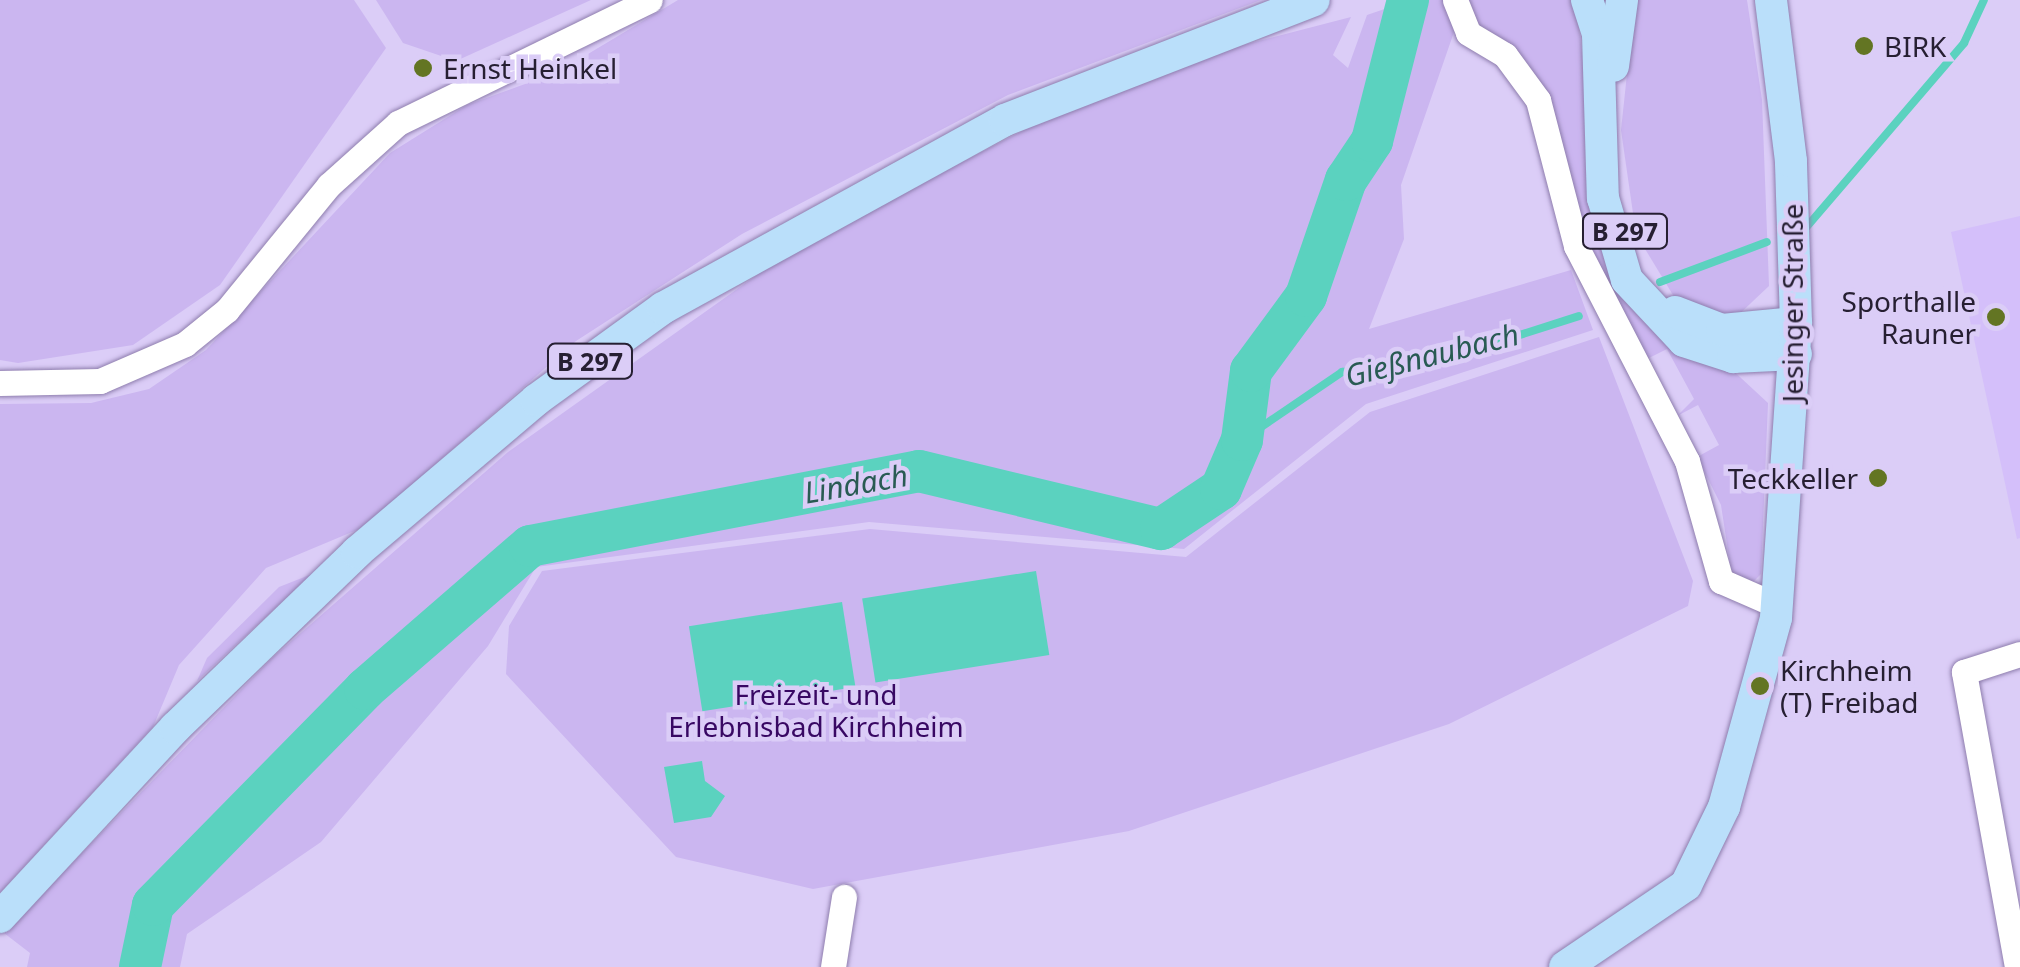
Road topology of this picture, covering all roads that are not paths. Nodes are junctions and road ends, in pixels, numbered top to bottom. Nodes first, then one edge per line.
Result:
1 (650, 0) edge
2 (1314, 0) edge
3 (1456, 0) edge
4 (1587, 0) edge
5 (1622, 0) edge
6 (1771, 0) edge
7 (1796, 338) junction
8 (0, 383) edge
9 (1778, 606) junction
10 (2020, 654) edge
11 (2009, 877) edge
12 (844, 897) dead end
13 (0, 917) edge
14 (833, 967) edge
15 (1565, 967) edge
16 (2018, 967) edge

1 - 8 street
2 - 13 main road, B 297
3 - 9 street
4 - 7 main road, B 297
5 - 7 main road, B 297
6 - 7 main road, Jesinger Straße
7 - 9 main road, Jesinger Straße
9 - 15 main road, Jesinger Straße
10 - 11 street
11 - 16 street
12 - 14 street

